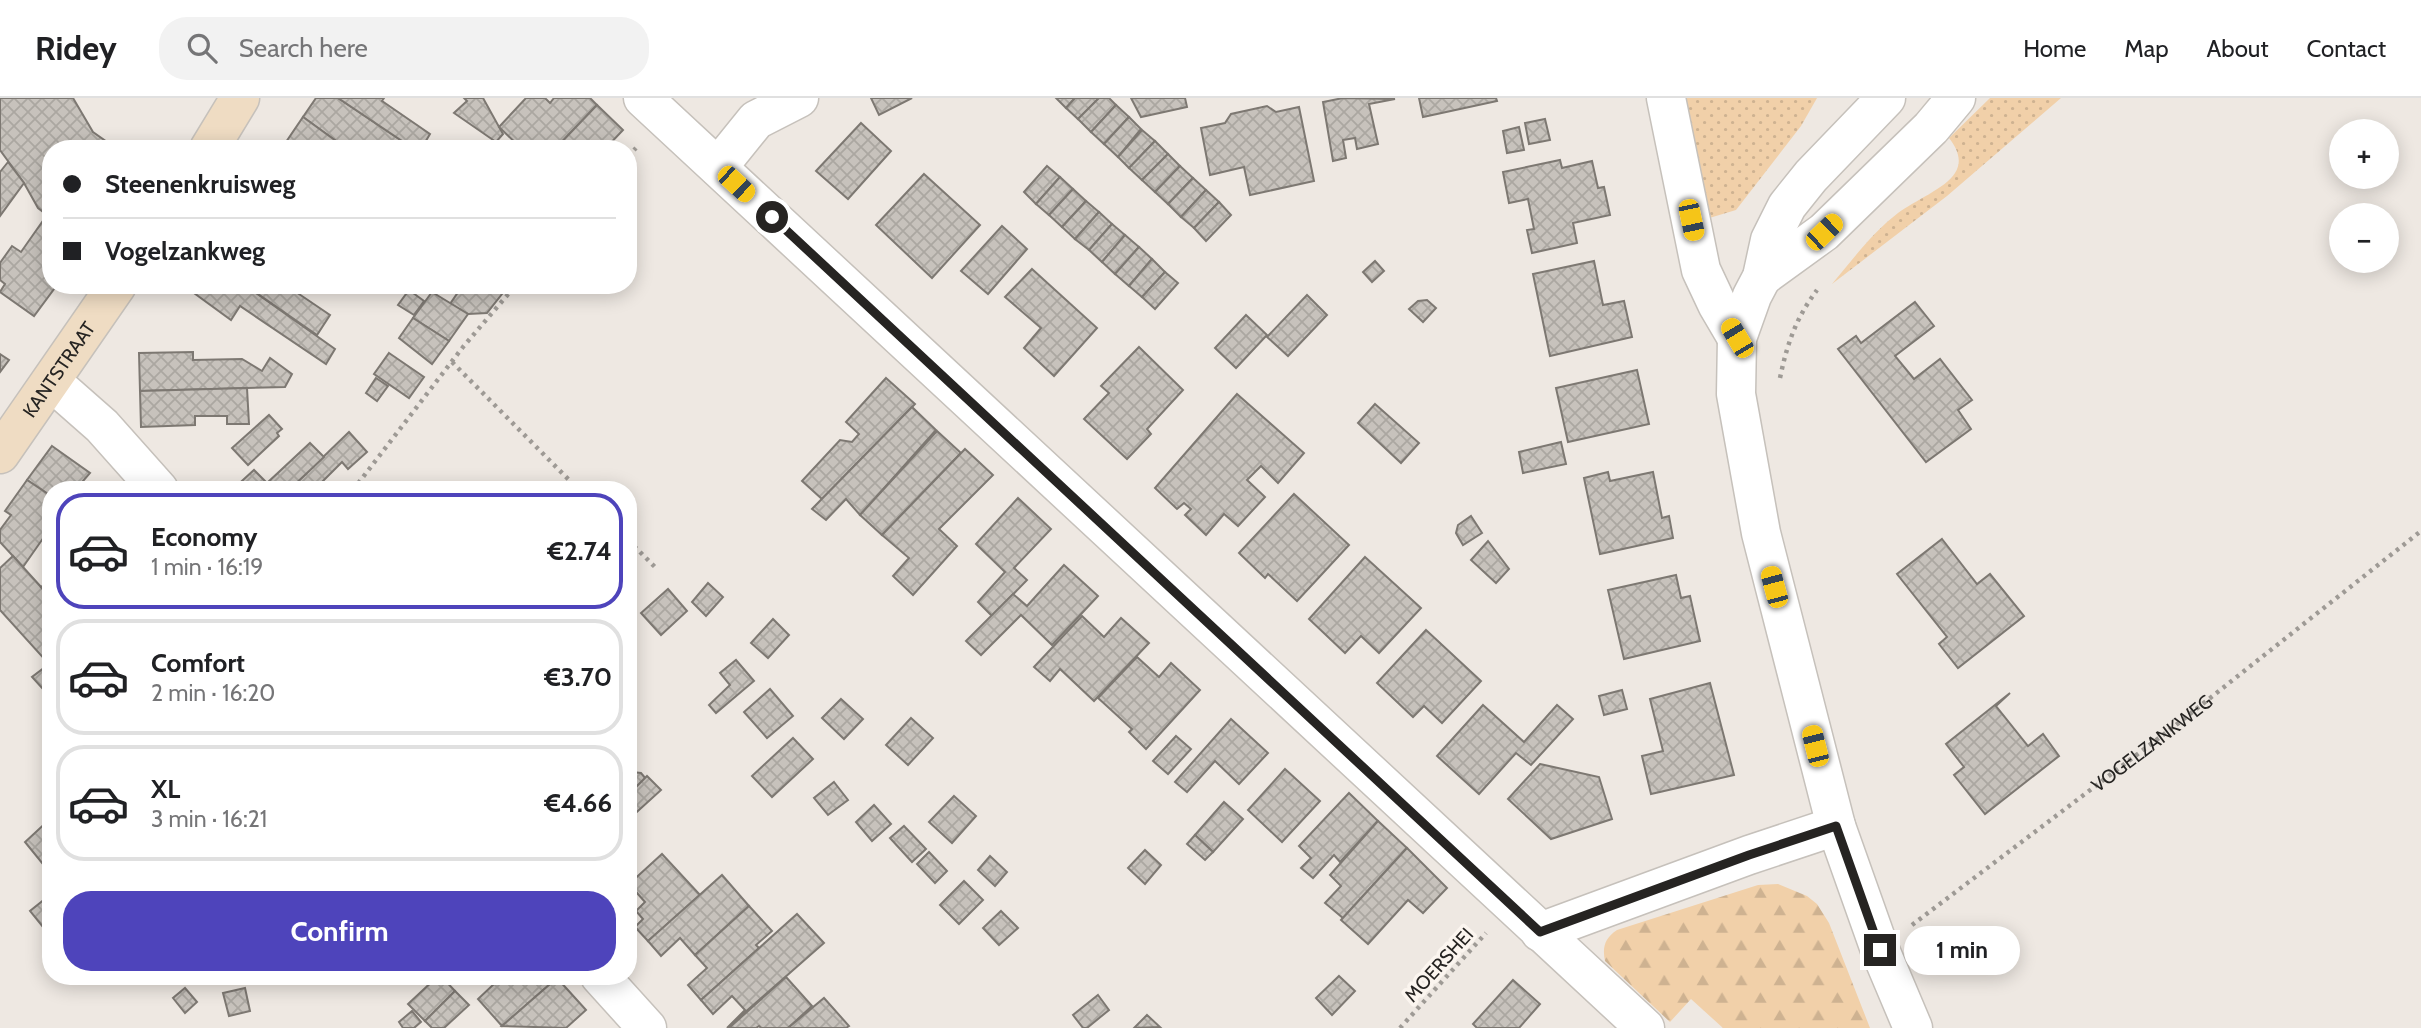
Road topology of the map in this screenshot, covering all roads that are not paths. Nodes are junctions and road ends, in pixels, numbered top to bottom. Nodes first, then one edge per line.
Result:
1 (240, 98) edge
2 (643, 98) edge
3 (799, 98) edge
4 (1666, 98) edge
5 (1886, 98) edge
6 (1956, 98) edge
7 (754, 109) edge
8 (214, 140) edge
9 (718, 167) junction
10 (1762, 277) junction
11 (111, 294) edge
12 (1737, 338) junction
13 (52, 382) junction
14 (0, 454) edge
15 (151, 481) edge
16 (1836, 826) junction
17 (1540, 932) junction
18 (608, 985) edge
19 (647, 1028) edge
20 (1645, 1028) edge
21 (1913, 1028) edge

1 - 8 main road
2 - 9 street
3 - 7 street
4 - 12 street
5 - 10 street
6 - 10 street
7 - 9 street
9 - 17 street
10 - 12 street
11 - 13 main road, KANTSTRAAT
12 - 16 street
13 - 14 main road, KANTSTRAAT
13 - 15 street
16 - 17 street
16 - 21 street
17 - 20 street
18 - 19 street

